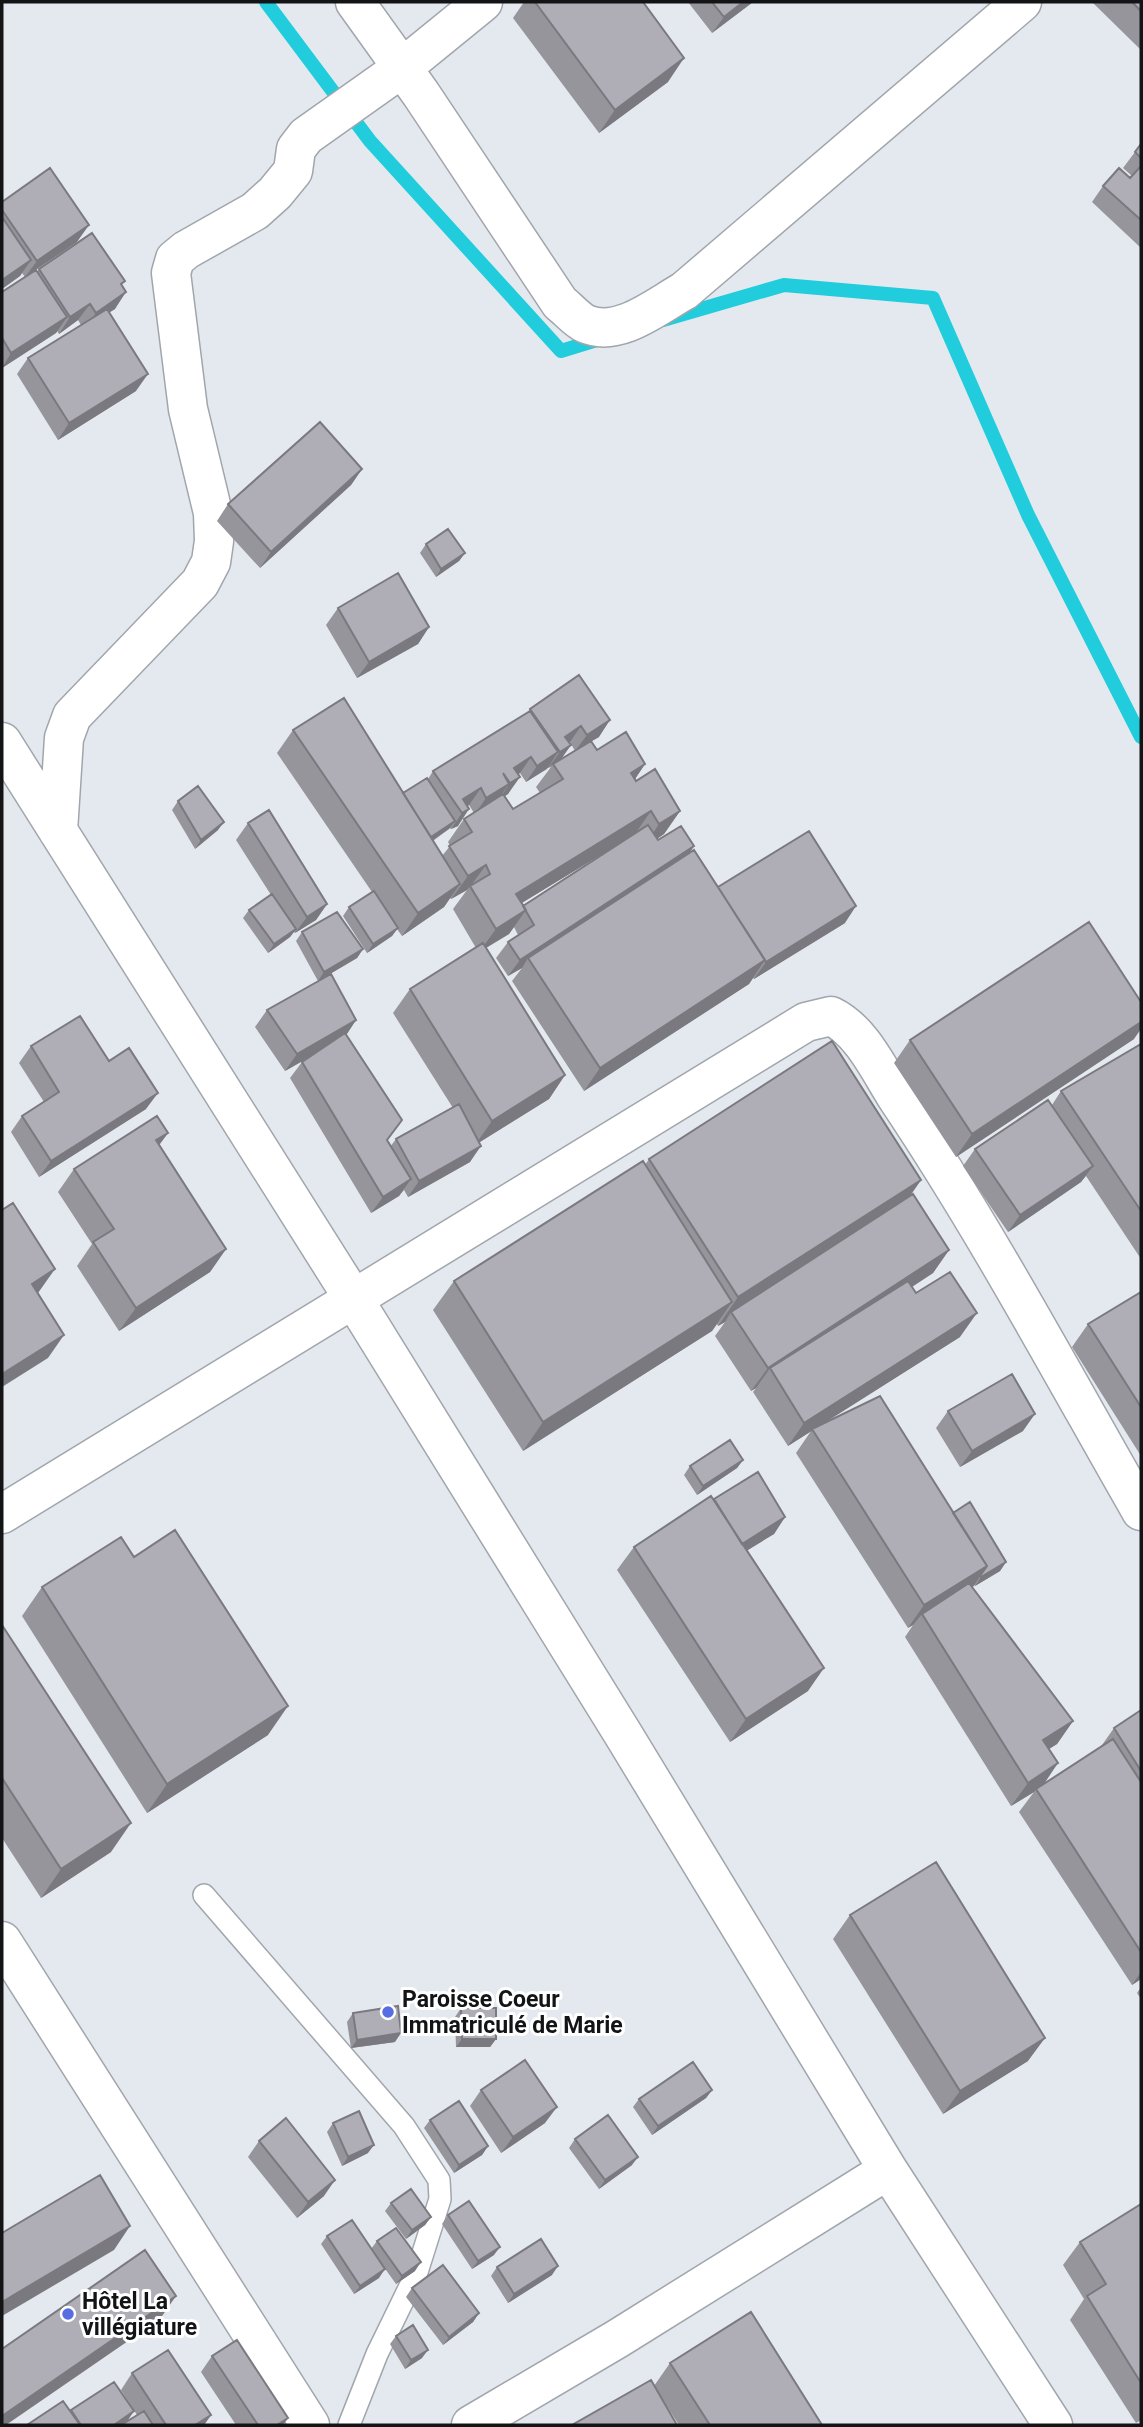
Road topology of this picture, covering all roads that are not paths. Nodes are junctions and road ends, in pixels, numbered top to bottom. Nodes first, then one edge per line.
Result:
1 (355, 2) edge
2 (483, 2) edge
3 (1022, 2) edge
4 (402, 68) junction
5 (2, 742) edge
6 (58, 831) junction
7 (353, 1298) junction
8 (1141, 1511) edge
9 (2, 1514) edge
10 (204, 1895) dead end
11 (2, 1941) edge
12 (888, 2170) junction
13 (310, 2425) edge
14 (349, 2425) edge
15 (471, 2425) edge
16 (1054, 2425) edge

1 - 4 street
2 - 4 street
3 - 4 street
4 - 6 street
5 - 6 street
6 - 7 street
7 - 8 street
7 - 9 street
7 - 12 street
10 - 14 lane
11 - 13 street
12 - 15 street
12 - 16 street

